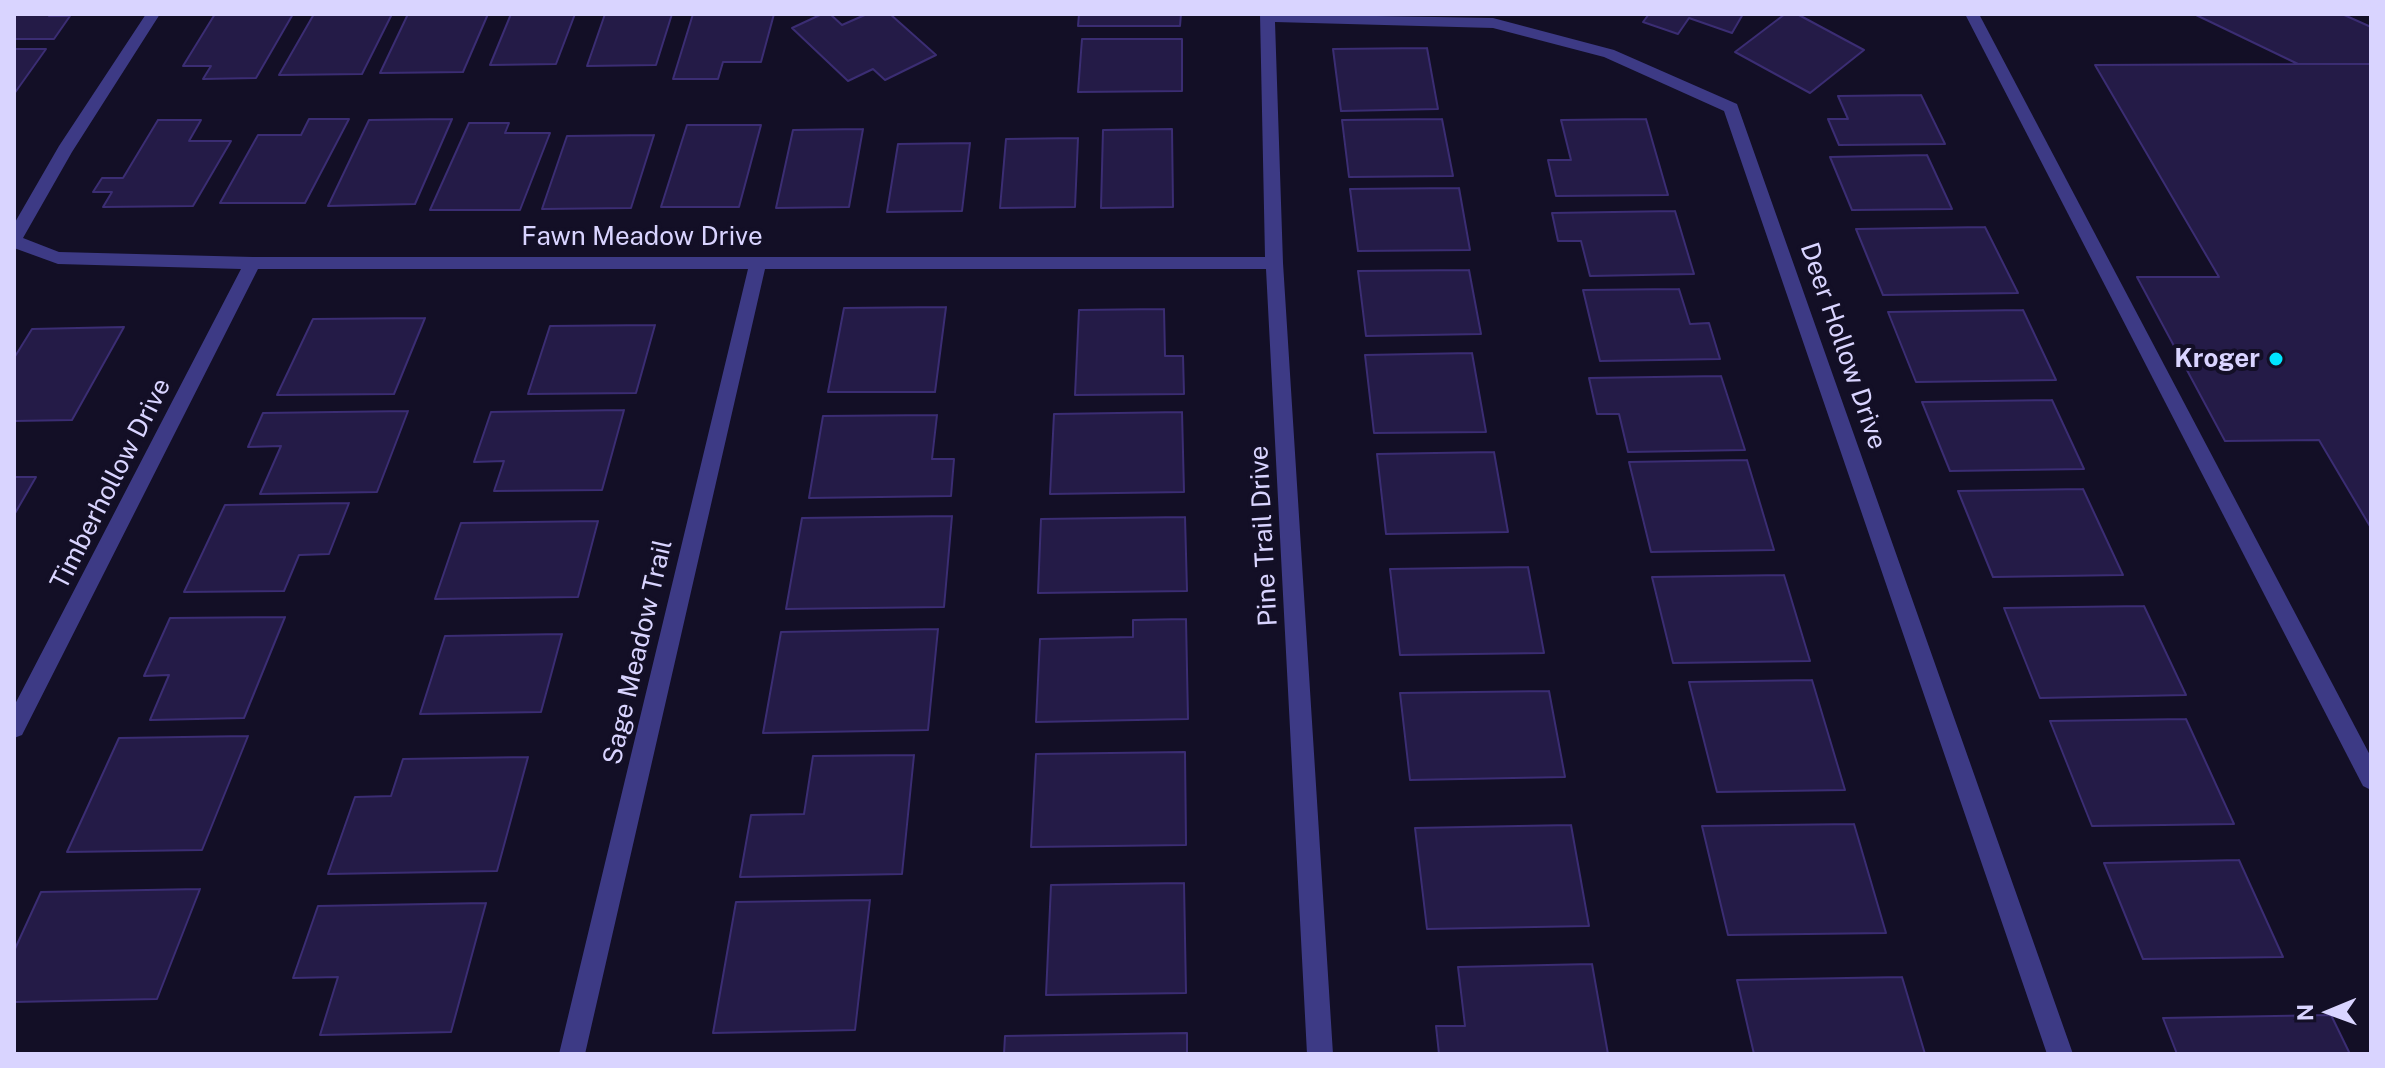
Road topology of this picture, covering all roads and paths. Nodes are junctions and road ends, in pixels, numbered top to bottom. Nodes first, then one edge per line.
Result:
1 (153, 14) edge
2 (1972, 14) edge
3 (1268, 15) edge
4 (14, 240) edge
5 (253, 263) junction
6 (758, 263) junction
7 (1274, 263) junction
8 (14, 728) edge
9 (2371, 779) edge
10 (572, 1054) edge
11 (1320, 1054) edge
12 (2060, 1054) edge

1 - 4 street
2 - 9 street
3 - 7 street, Pine Trail Drive
3 - 12 street, Deer Hollow Drive
4 - 5 street, Fawn Meadow Drive
5 - 6 street, Fawn Meadow Drive
5 - 8 street, Timberhollow Drive
6 - 7 street, Fawn Meadow Drive
6 - 10 street, Sage Meadow Trail
7 - 11 street, Pine Trail Drive

